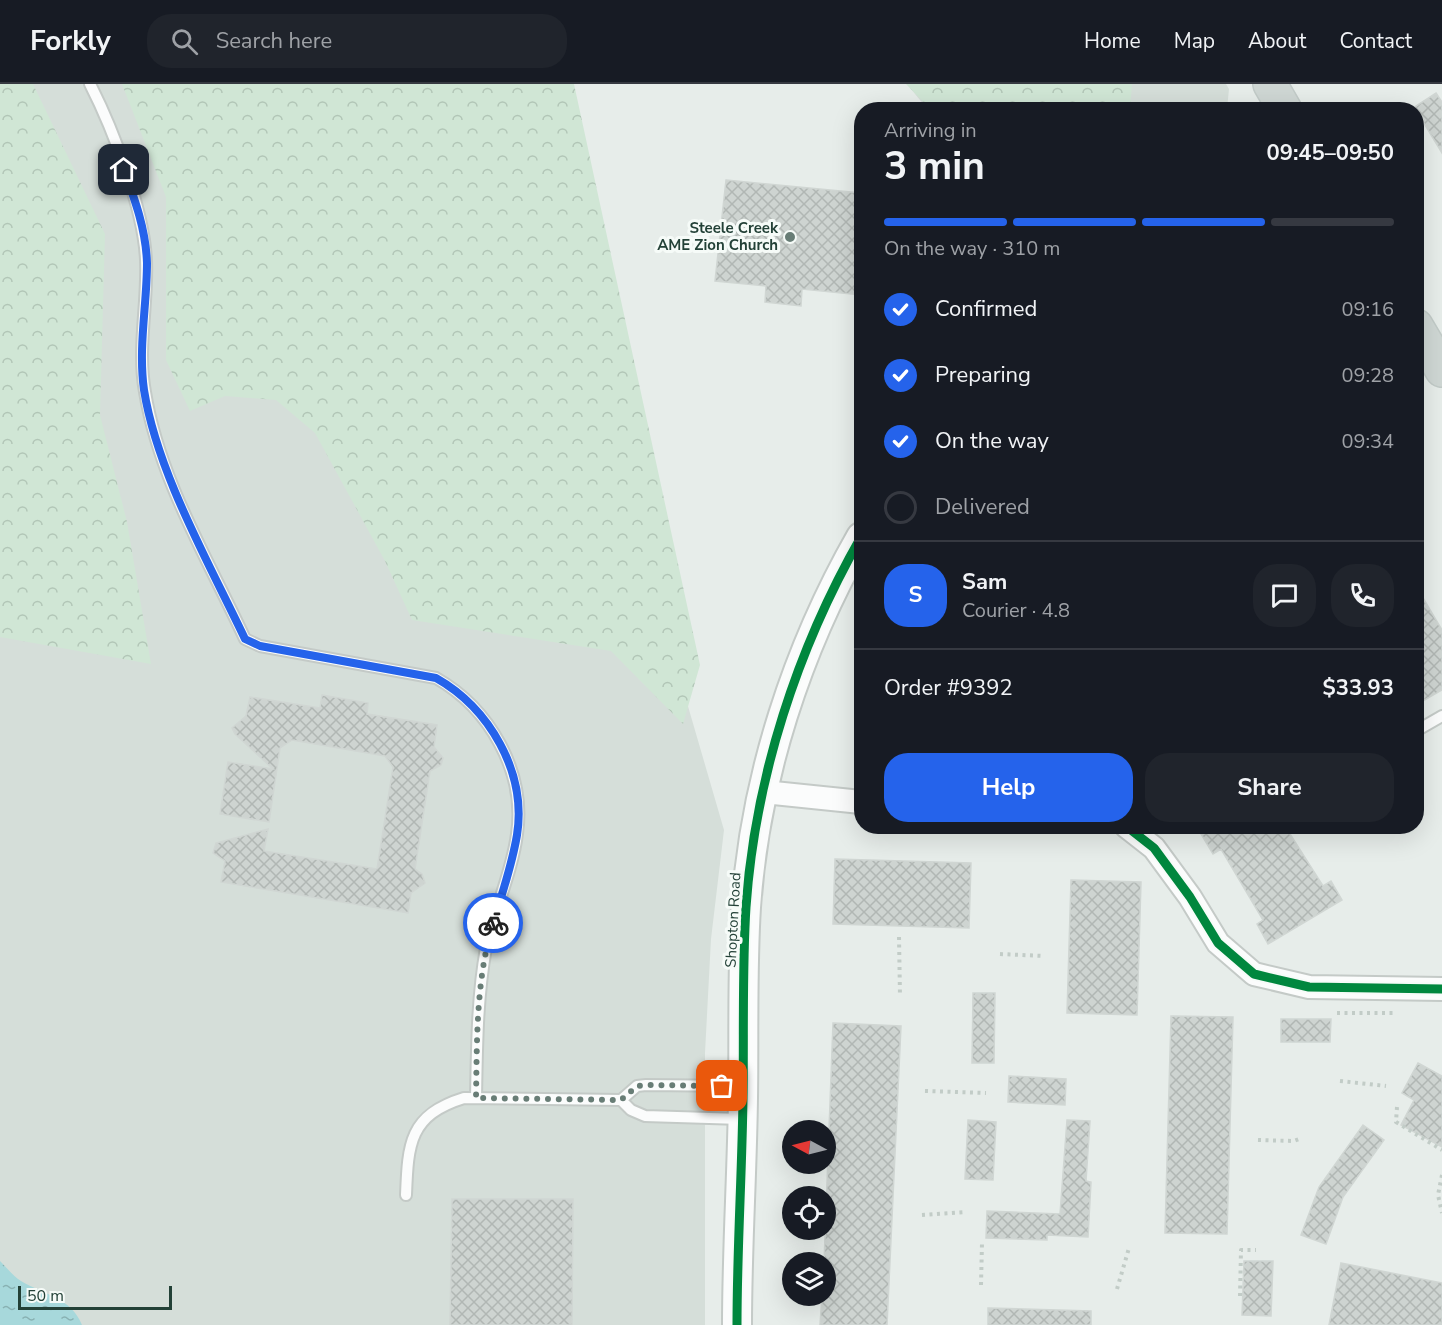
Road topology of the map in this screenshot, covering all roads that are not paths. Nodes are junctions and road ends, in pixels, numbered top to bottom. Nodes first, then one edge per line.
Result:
1 (90, 84) edge
2 (1269, 84) edge
3 (1280, 102) edge
4 (1424, 340) edge
5 (1442, 370) edge
6 (854, 551) edge
7 (1442, 716) edge
8 (1424, 726) edge
9 (764, 792) junction
10 (854, 801) edge
11 (1136, 834) edge
12 (1442, 989) edge
13 (743, 1086) junction
14 (476, 1098) junction
15 (621, 1100) junction
16 (742, 1119) junction
17 (406, 1195) dead end
18 (737, 1325) edge

1 - 14 lane
2 - 3 main road
4 - 5 main road
6 - 9 street, Shopton Road
7 - 8 lane
9 - 10 street
9 - 13 street, Shopton Road
11 - 12 street
13 - 15 lane
13 - 16 street, Shopton Road
14 - 15 lane
14 - 17 lane
15 - 16 lane
16 - 18 street, Shopton Road

